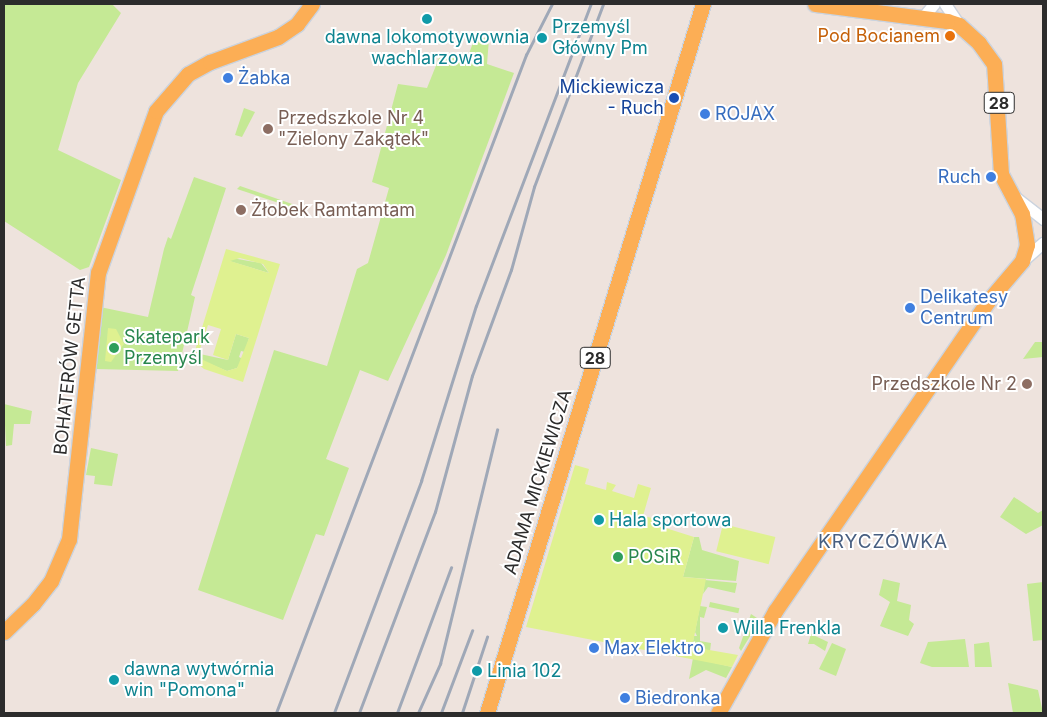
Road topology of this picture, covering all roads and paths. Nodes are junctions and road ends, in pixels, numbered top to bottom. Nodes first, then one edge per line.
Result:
1 (312, 4) edge
2 (703, 4) edge
3 (815, 4) edge
4 (934, 4) edge
5 (945, 4) edge
6 (923, 17) junction
7 (959, 25) junction
8 (1011, 194) junction
9 (1042, 220) edge
10 (1042, 242) edge
11 (1022, 261) junction
12 (4, 632) edge
13 (487, 713) edge
14 (718, 713) edge

1 - 12 main road, BOHATERÓW GETTA
2 - 13 main road, ADAMA MICKIEWICZA / 28
3 - 6 main road, 28
4 - 6 street
5 - 7 street
6 - 7 main road, 28
7 - 8 main road, 28
8 - 9 street
8 - 11 main road, 28
10 - 11 street
11 - 14 main road, 28

